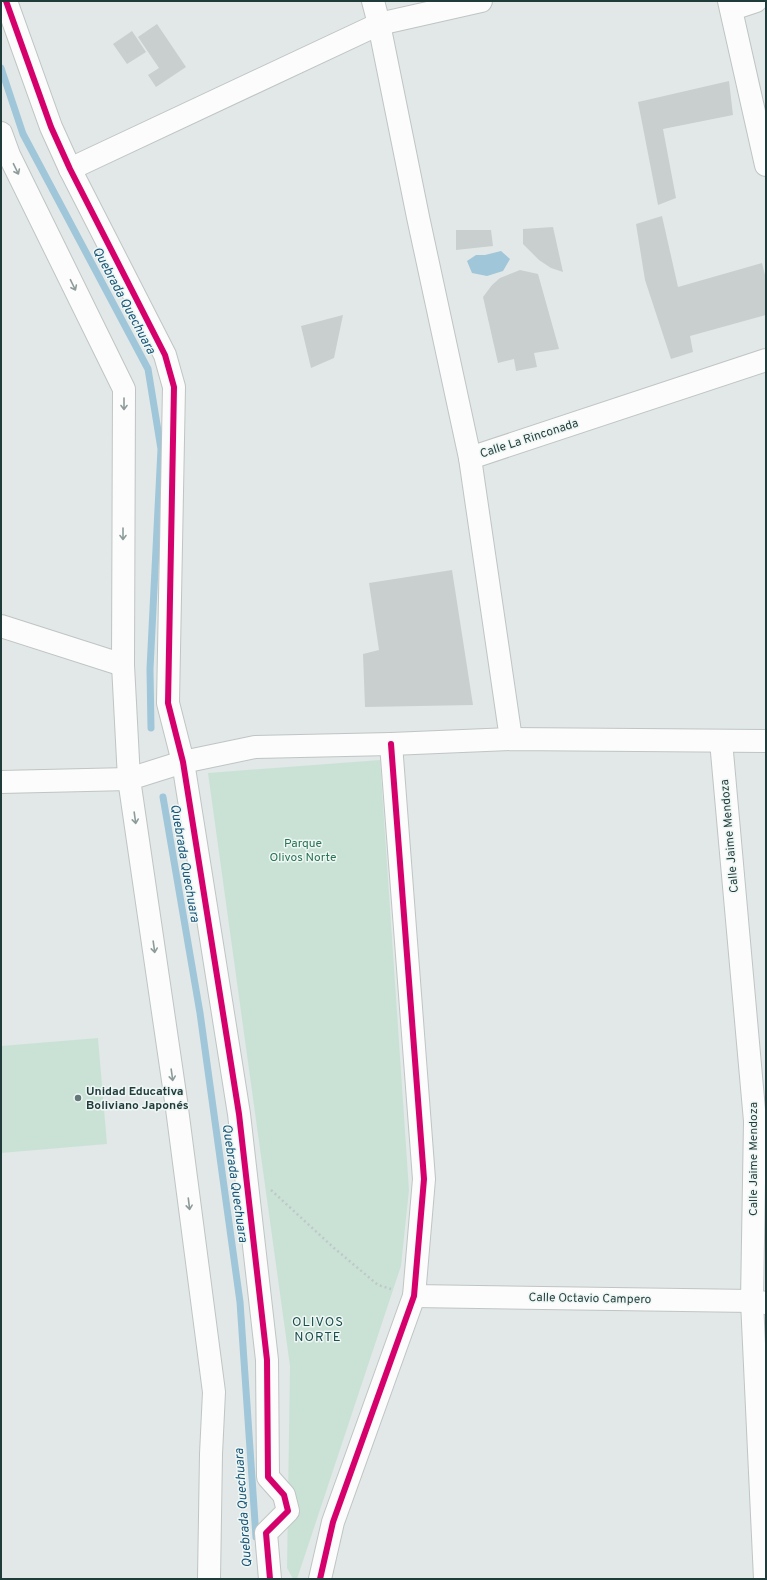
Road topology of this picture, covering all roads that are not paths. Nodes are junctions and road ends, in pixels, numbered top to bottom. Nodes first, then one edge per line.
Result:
1 (6, 1) edge
2 (373, 1) edge
3 (481, 1) edge
4 (756, 1) edge
5 (731, 5) edge
6 (379, 24) junction
7 (1, 132) edge
8 (766, 164) edge
9 (70, 169) junction
10 (766, 360) edge
11 (470, 458) junction
12 (1, 626) edge
13 (123, 665) junction
14 (511, 739) junction
15 (766, 740) edge
16 (721, 741) junction
17 (391, 744) junction
18 (183, 762) junction
19 (129, 779) junction
20 (1, 782) edge
21 (414, 1296) junction
22 (759, 1302) edge
23 (209, 1579) edge
24 (270, 1579) edge
25 (320, 1579) edge
26 (765, 1579) edge

1 - 9 street
2 - 6 street
3 - 6 street
4 - 5 street
5 - 8 street
6 - 9 street
6 - 11 street
7 -> 13 street
9 - 18 street
10 - 11 street, Calle La Rinconada
11 - 14 street, Calle La Rinconada
12 - 13 street
13 - 19 street
14 - 16 street
14 - 17 street
15 - 16 street
16 - 22 street, Calle Jaime Mendoza
17 - 18 street
17 - 21 street
18 - 19 street
18 - 24 street
19 - 20 street
19 -> 23 street
21 - 22 street, Calle Octavio Campero
21 - 25 street
22 - 26 street, Calle Jaime Mendoza

